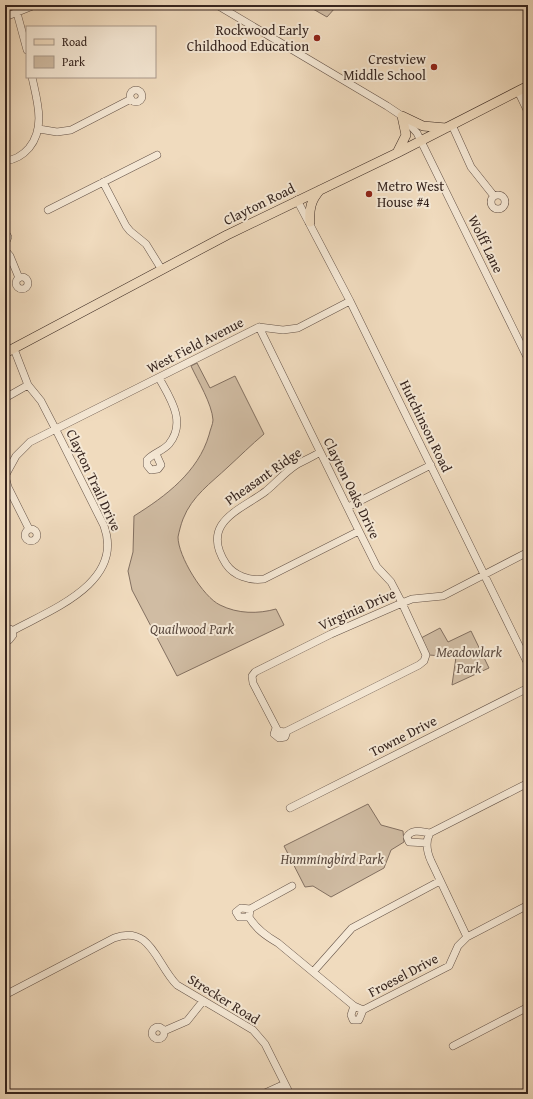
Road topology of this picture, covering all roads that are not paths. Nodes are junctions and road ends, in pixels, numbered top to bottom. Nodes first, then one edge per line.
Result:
1 (35, 5) edge
2 (217, 5) edge
3 (17, 13) junction
4 (5, 17) edge
5 (26, 46) edge
6 (32, 78) edge
7 (528, 86) edge
8 (518, 91) junction
9 (131, 99) dead end
10 (528, 112) edge
11 (402, 116) junction
12 (449, 126) junction
13 (39, 129) junction
14 (420, 141) junction
15 (397, 153) junction
16 (157, 155) dead end
17 (5, 162) edge
18 (103, 182) junction
19 (323, 188) junction
20 (494, 196) dead end
21 (297, 200) junction
22 (48, 210) dead end
23 (310, 222) junction
24 (5, 232) edge
25 (5, 244) edge
26 (5, 250) edge
27 (162, 270) junction
28 (19, 278) dead end
29 (350, 301) junction
30 (259, 327) junction
31 (14, 349) junction
32 (5, 354) edge
33 (528, 359) edge
34 (159, 378) junction
35 (28, 385) junction
36 (5, 398) edge
37 (56, 430) junction
38 (320, 452) junction
39 (156, 454) junction
40 (431, 465) junction
41 (348, 507) junction
42 (29, 529) dead end
43 (359, 531) junction
44 (528, 552) edge
45 (484, 574) junction
46 (402, 602) junction
47 (8, 630) edge
48 (5, 640) edge
49 (425, 657) joint
50 (528, 664) edge
51 (528, 688) edge
52 (528, 783) edge
53 (290, 808) dead end
54 (430, 833) junction
55 (427, 842) junction
56 (440, 881) junction
57 (292, 886) dead end
58 (528, 905) edge
59 (467, 936) junction
60 (313, 972) junction
61 (5, 994) edge
62 (203, 1001) junction
63 (354, 1006) junction
64 (528, 1007) edge
65 (363, 1010) junction
66 (164, 1031) dead end
67 (453, 1046) dead end
68 (285, 1084) junction
69 (263, 1094) edge
70 (290, 1094) edge

1 - 3 street
2 - 11 street, Wolff Lane
3 - 4 street
3 - 5 street
6 - 13 street
7 - 8 main road, Clayton Road
8 - 10 street
8 - 12 main road, Clayton Road
9 - 13 street
11 - 12 main road
11 - 14 street, Wolff Lane
11 - 15 main road
12 - 14 main road, Clayton Road
12 - 20 street
13 - 17 street
14 - 15 main road, Clayton Road
14 - 33 street, Wolff Lane
15 - 19 main road, Clayton Road
16 - 18 street
18 - 22 street
18 - 27 street
19 - 21 main road, Clayton Road
19 - 23 main road
21 - 23 street, Hutchinson Road
21 - 27 main road, Clayton Road
23 - 29 street, Hutchinson Road
24 - 25 street
26 - 28 street
27 - 31 main road, Clayton Road
29 - 30 street, West Field Avenue
29 - 40 street, Hutchinson Road
30 - 34 street, West Field Avenue
30 - 38 street, Clayton Oaks Drive
31 - 32 main road, Clayton Road
31 - 35 street, Clayton Trail Drive
34 - 37 street, West Field Avenue
34 - 39 street
35 - 36 street
35 - 37 street, Clayton Trail Drive
37 - 42 street, West Field Avenue
37 - 47 street, Clayton Trail Drive
38 - 41 street, Clayton Oaks Drive
38 - 43 street, Pheasant Ridge
39 - 39 street
40 - 41 street
40 - 45 street, Hutchinson Road
41 - 43 street, Clayton Oaks Drive
43 - 46 street, Clayton Oaks Drive
44 - 45 street, Virginia Drive
45 - 46 street, Virginia Drive
45 - 50 street, Hutchinson Road
46 - 49 street, Clayton Oaks Drive
46 - 49 street, Virginia Drive
47 - 48 street
51 - 53 street, Towne Drive
52 - 54 street
54 - 55 street
54 - 55 street
55 - 56 street
56 - 59 street
56 - 60 street
57 - 60 street
58 - 59 street, Froesel Drive
59 - 65 street, Froesel Drive
60 - 63 street
61 - 62 street, Strecker Road
62 - 66 street
62 - 68 street, Strecker Road
63 - 65 street
63 - 65 street, Froesel Drive
64 - 67 street
68 - 69 street
68 - 70 street, Strecker Road

